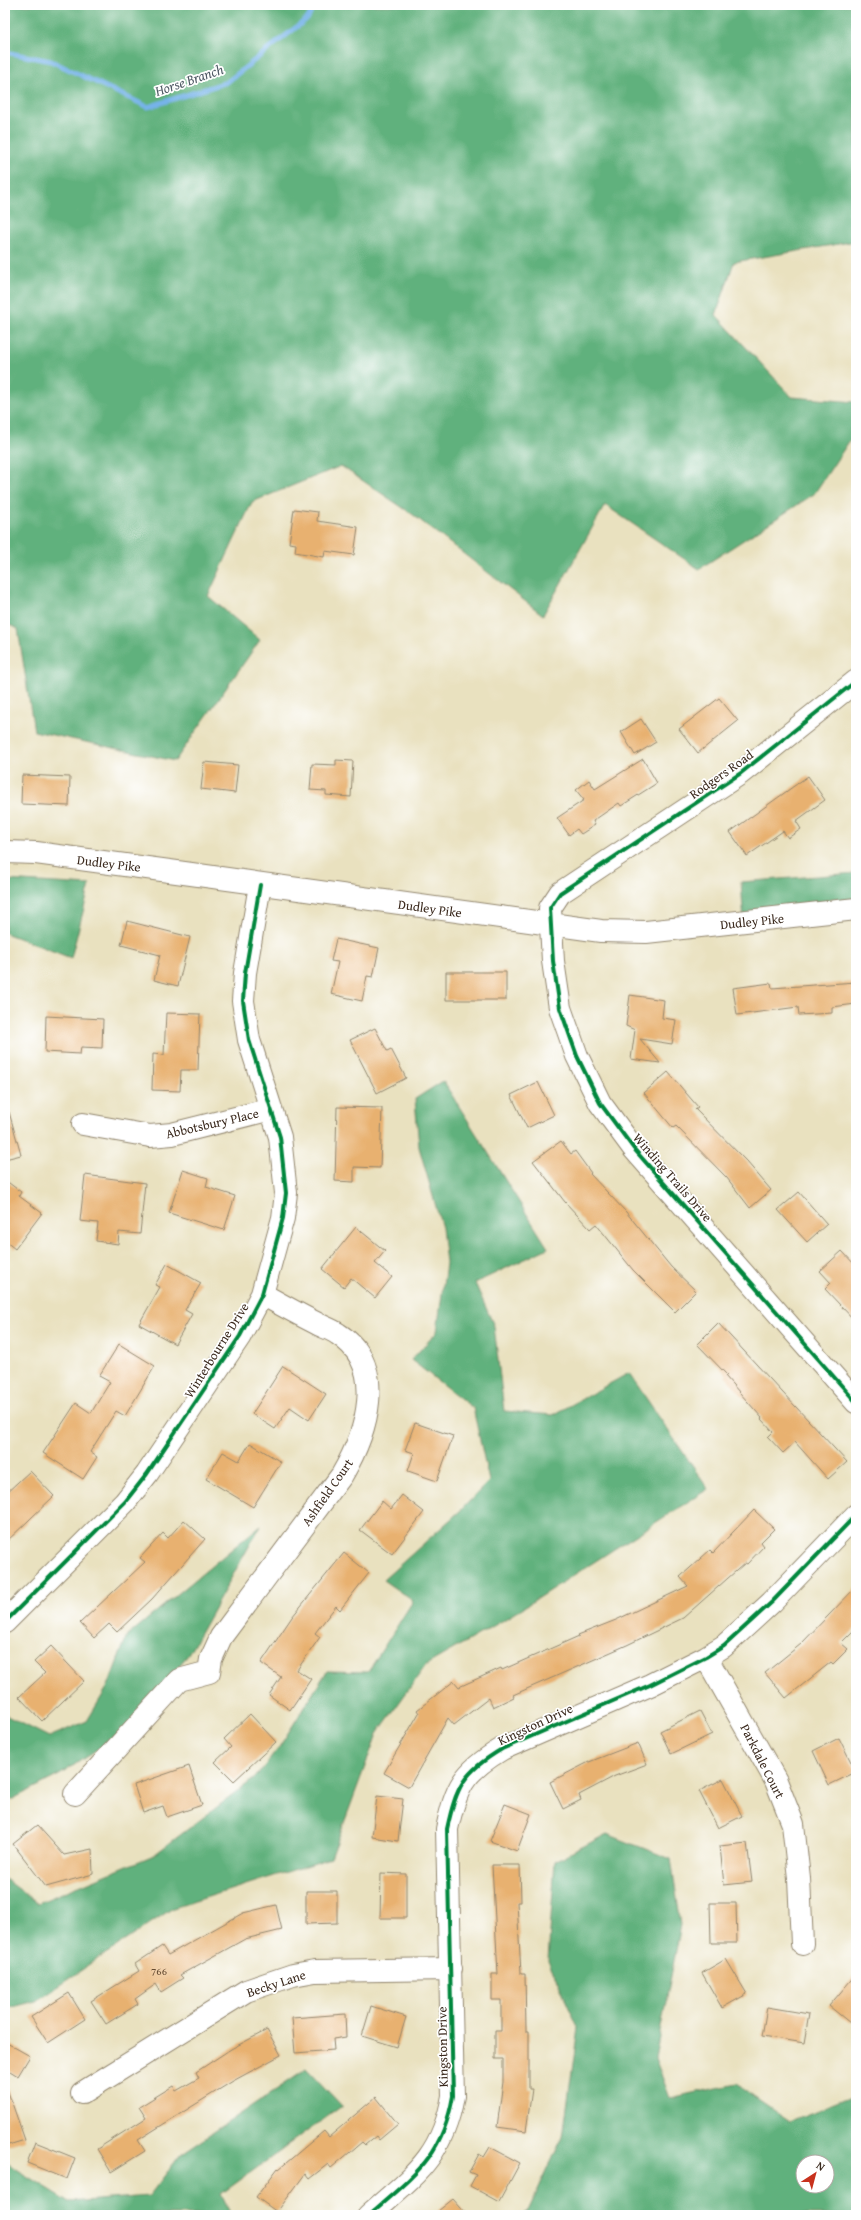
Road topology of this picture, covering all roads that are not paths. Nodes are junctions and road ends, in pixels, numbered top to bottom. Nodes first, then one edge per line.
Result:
1 (856, 681) edge
2 (5, 852) edge
3 (260, 885) junction
4 (856, 910) edge
5 (552, 925) junction
6 (270, 1109) junction
7 (83, 1124) dead end
8 (262, 1294) junction
9 (856, 1402) edge
10 (856, 1515) edge
11 (5, 1622) edge
12 (706, 1657) junction
13 (75, 1794) dead end
14 (802, 1944) dead end
15 (451, 1969) junction
16 (82, 2093) dead end
17 (369, 2215) edge

1 - 5 street, Rodgers Road
2 - 3 street, Dudley Pike
3 - 5 street, Dudley Pike
3 - 6 street, Winterbourne Drive
4 - 5 street, Dudley Pike
5 - 9 street, Winding Trails Drive
6 - 7 street, Abbotsbury Place
6 - 8 street, Winterbourne Drive
8 - 11 street, Winterbourne Drive
8 - 13 street, Ashfield Court
10 - 12 street, Kingston Drive
12 - 14 street, Parkdale Court
12 - 15 street, Kingston Drive
15 - 16 street, Becky Lane
15 - 17 street, Kingston Drive

